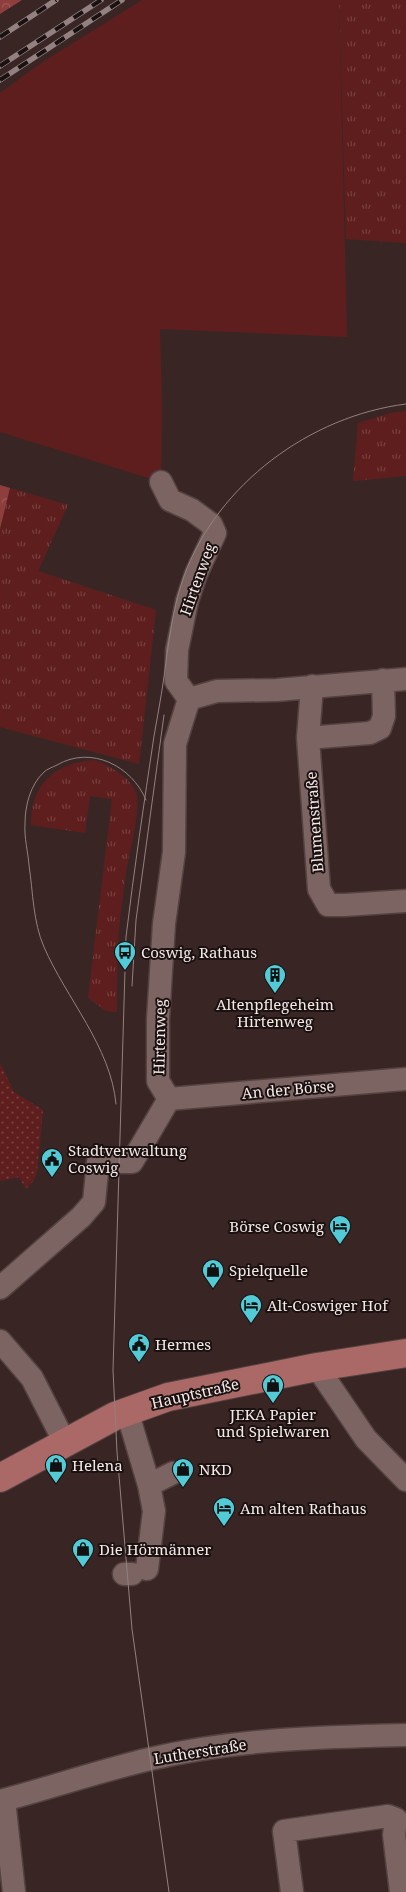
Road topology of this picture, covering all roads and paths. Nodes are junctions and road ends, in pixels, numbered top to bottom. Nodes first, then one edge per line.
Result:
1 (161, 482) dead end
2 (406, 679) edge
3 (383, 680) junction
4 (312, 686) junction
5 (189, 699) junction
6 (308, 738) junction
7 (406, 901) edge
8 (406, 1079) edge
9 (169, 1099) junction
10 (0, 1288) edge
11 (0, 1341) edge
12 (406, 1353) edge
13 (317, 1367) junction
14 (127, 1411) junction
15 (65, 1443) junction
16 (173, 1473) dead end
17 (0, 1478) edge
18 (406, 1480) edge
19 (149, 1485) junction
20 (134, 1572) dead end
21 (406, 1735) edge
22 (2, 1801) edge
23 (14, 1892) edge
24 (292, 1892) edge
25 (401, 1892) edge

1 - 5 street, Hirtenweg
2 - 3 street
3 - 4 street
3 - 6 street
4 - 5 street
4 - 6 street, Blumenstraße
5 - 9 street, Hirtenweg
6 - 7 street, Blumenstraße
8 - 9 street, An der Börse
9 - 10 street
11 - 15 street
12 - 13 main road, Hauptstraße
13 - 14 main road, Hauptstraße
13 - 18 street
14 - 15 main road, Hauptstraße
14 - 19 street
15 - 17 main road, Hauptstraße
16 - 19 street
19 - 20 street
21 - 22 street, Lutherstraße
22 - 23 street
24 - 25 street

